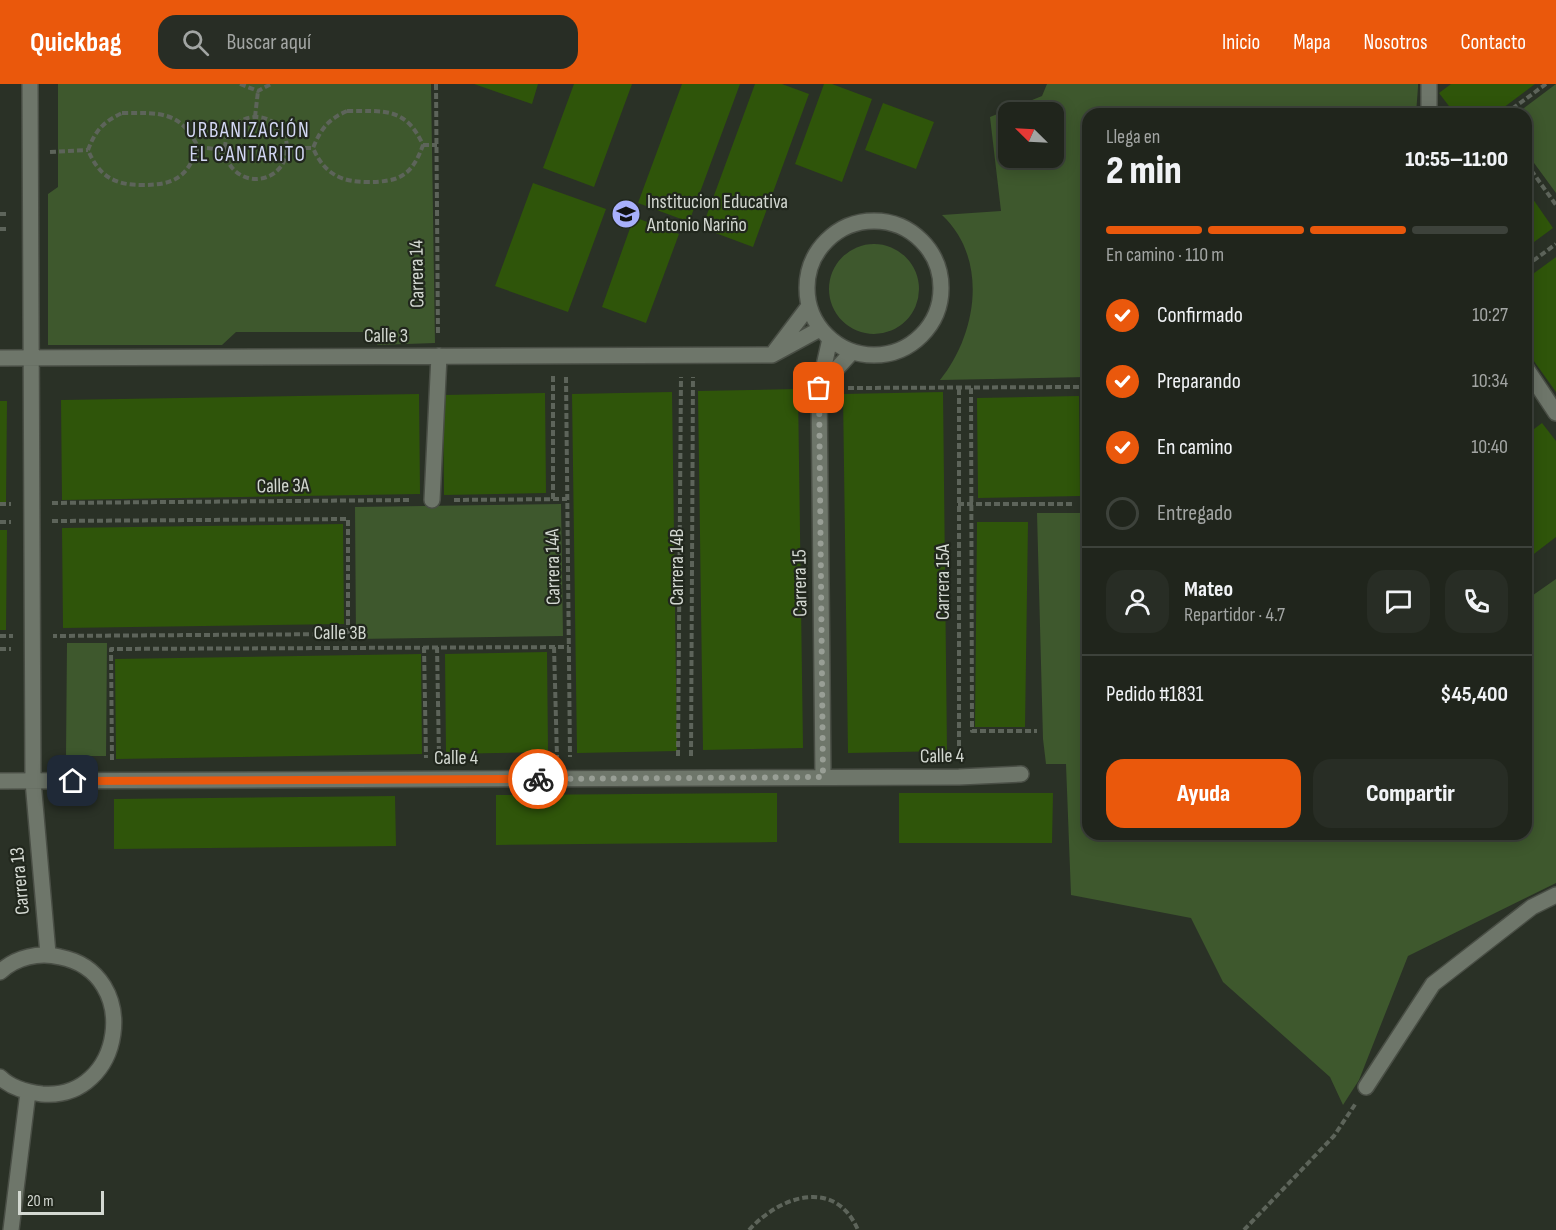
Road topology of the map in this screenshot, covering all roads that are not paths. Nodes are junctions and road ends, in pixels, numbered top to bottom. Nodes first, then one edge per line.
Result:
1 (30, 84) edge
2 (1429, 84) edge
3 (1429, 108) edge
4 (809, 306) junction
5 (825, 334) junction
6 (852, 352) junction
7 (772, 355) junction
8 (439, 356) junction
9 (0, 358) edge
10 (31, 358) junction
11 (1532, 377) edge
12 (819, 388) junction
13 (1556, 413) edge
14 (432, 500) road end
15 (1021, 774) dead end
16 (823, 777) junction
17 (0, 781) edge
18 (33, 781) junction
19 (1556, 895) edge
20 (48, 954) junction
21 (0, 972) edge
22 (0, 1077) edge
23 (1366, 1087) road end
24 (28, 1092) junction
25 (11, 1230) edge

1 - 10 street, Carrera 13
2 - 3 street
4 - 5 street
4 - 6 street
4 - 7 street
5 - 6 street
5 - 7 street, Calle 3
5 - 12 street, Carrera 15
6 - 12 street
7 - 8 street, Calle 3
8 - 10 street, Calle 3
8 - 14 street
9 - 10 street, Calle 3
10 - 18 street, Carrera 13
11 - 13 street
12 - 16 street, Carrera 15
15 - 16 street, Calle 4
16 - 18 street, Calle 4
17 - 18 street, Calle 4
18 - 20 street, Carrera 13
19 - 23 street
20 - 21 street
20 - 24 street
22 - 24 street
24 - 25 street

